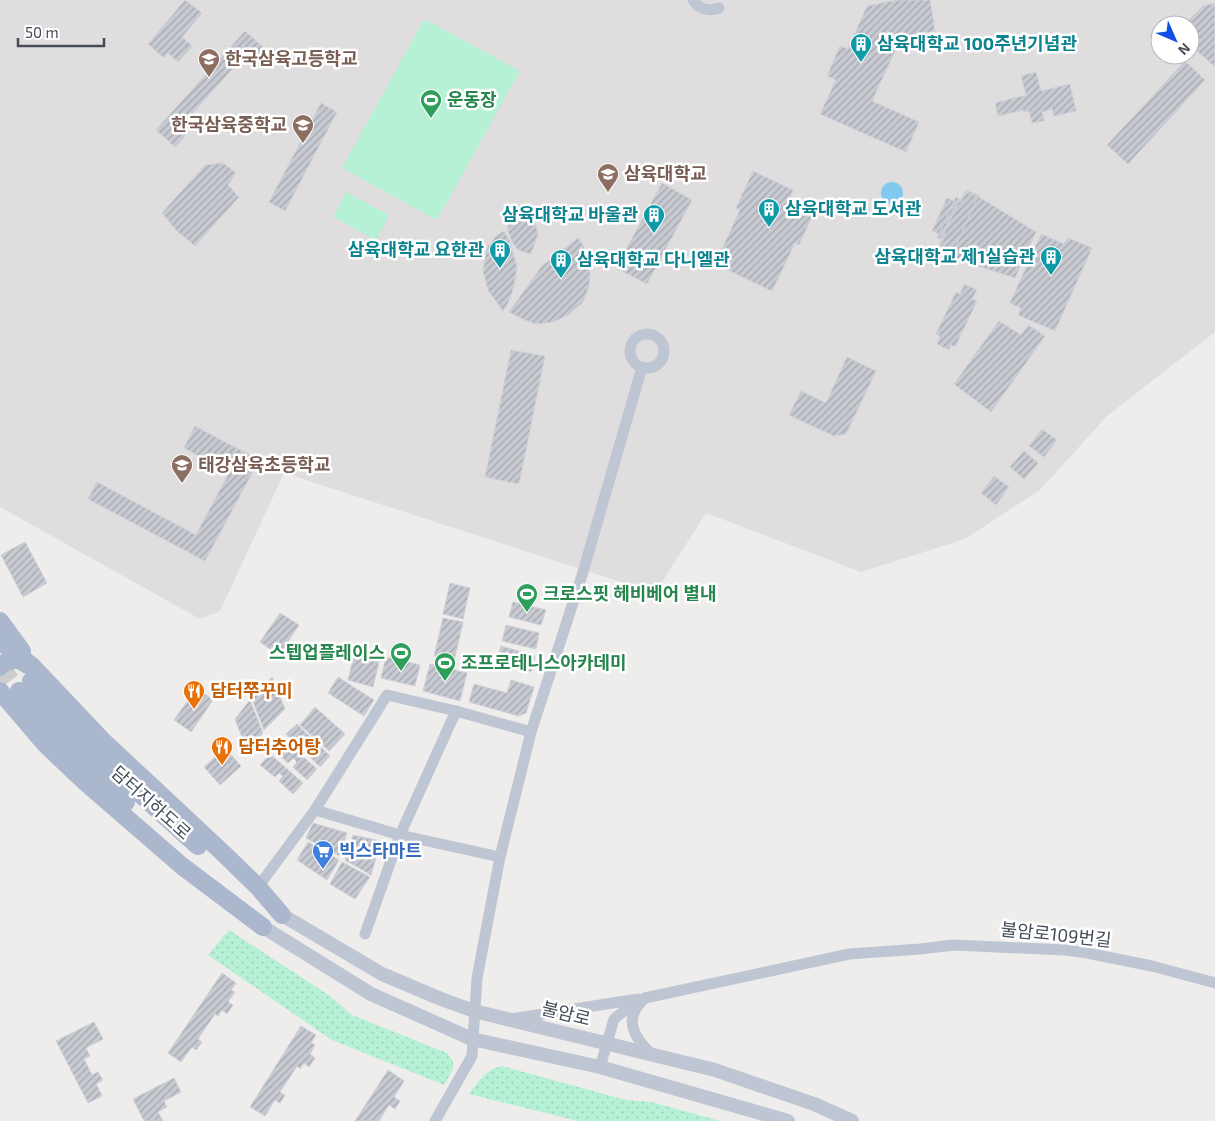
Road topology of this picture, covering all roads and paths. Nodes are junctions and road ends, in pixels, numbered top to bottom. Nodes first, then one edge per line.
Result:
1 (693, 0) edge
2 (718, 8) dead end
3 (642, 367) dead end
4 (0, 621) edge
5 (0, 641) edge
6 (0, 667) edge
7 (16, 687) edge
8 (456, 711) junction
9 (531, 732) junction
10 (315, 810) junction
11 (400, 835) junction
12 (500, 857) junction
13 (258, 887) junction
14 (282, 915) junction
15 (263, 927) joint
16 (365, 934) dead end
17 (1215, 983) edge
18 (645, 998) junction
19 (474, 1011) junction
20 (509, 1019) junction
21 (472, 1038) junction
22 (606, 1044) junction
23 (651, 1054) junction
24 (600, 1068) junction
25 (435, 1121) edge
26 (788, 1121) edge
27 (852, 1121) edge

1 - 2 street
3 - 9 street
4 - 7 main road
5 - 7 main road
6 - 7 main road
7 - 13 main road
7 - 14 main road, 담터지하도로
7 - 15 main road
8 - 9 street
8 - 10 street
8 - 11 street
9 - 12 street
10 - 11 street
10 - 13 street
11 - 12 street
11 - 16 street
12 - 19 street
13 - 14 main road
14 - 19 street, 불암로
15 - 21 street
17 - 18 street, 불암로109번길
18 - 20 street, 불암로109번길
18 - 22 street
18 - 23 street
19 - 20 street, 불암로
19 - 21 street
20 - 22 street, 불암로
21 - 24 street
21 - 25 street
22 - 23 street, 불암로
22 - 24 street
23 - 27 street, 불암로
24 - 26 street

